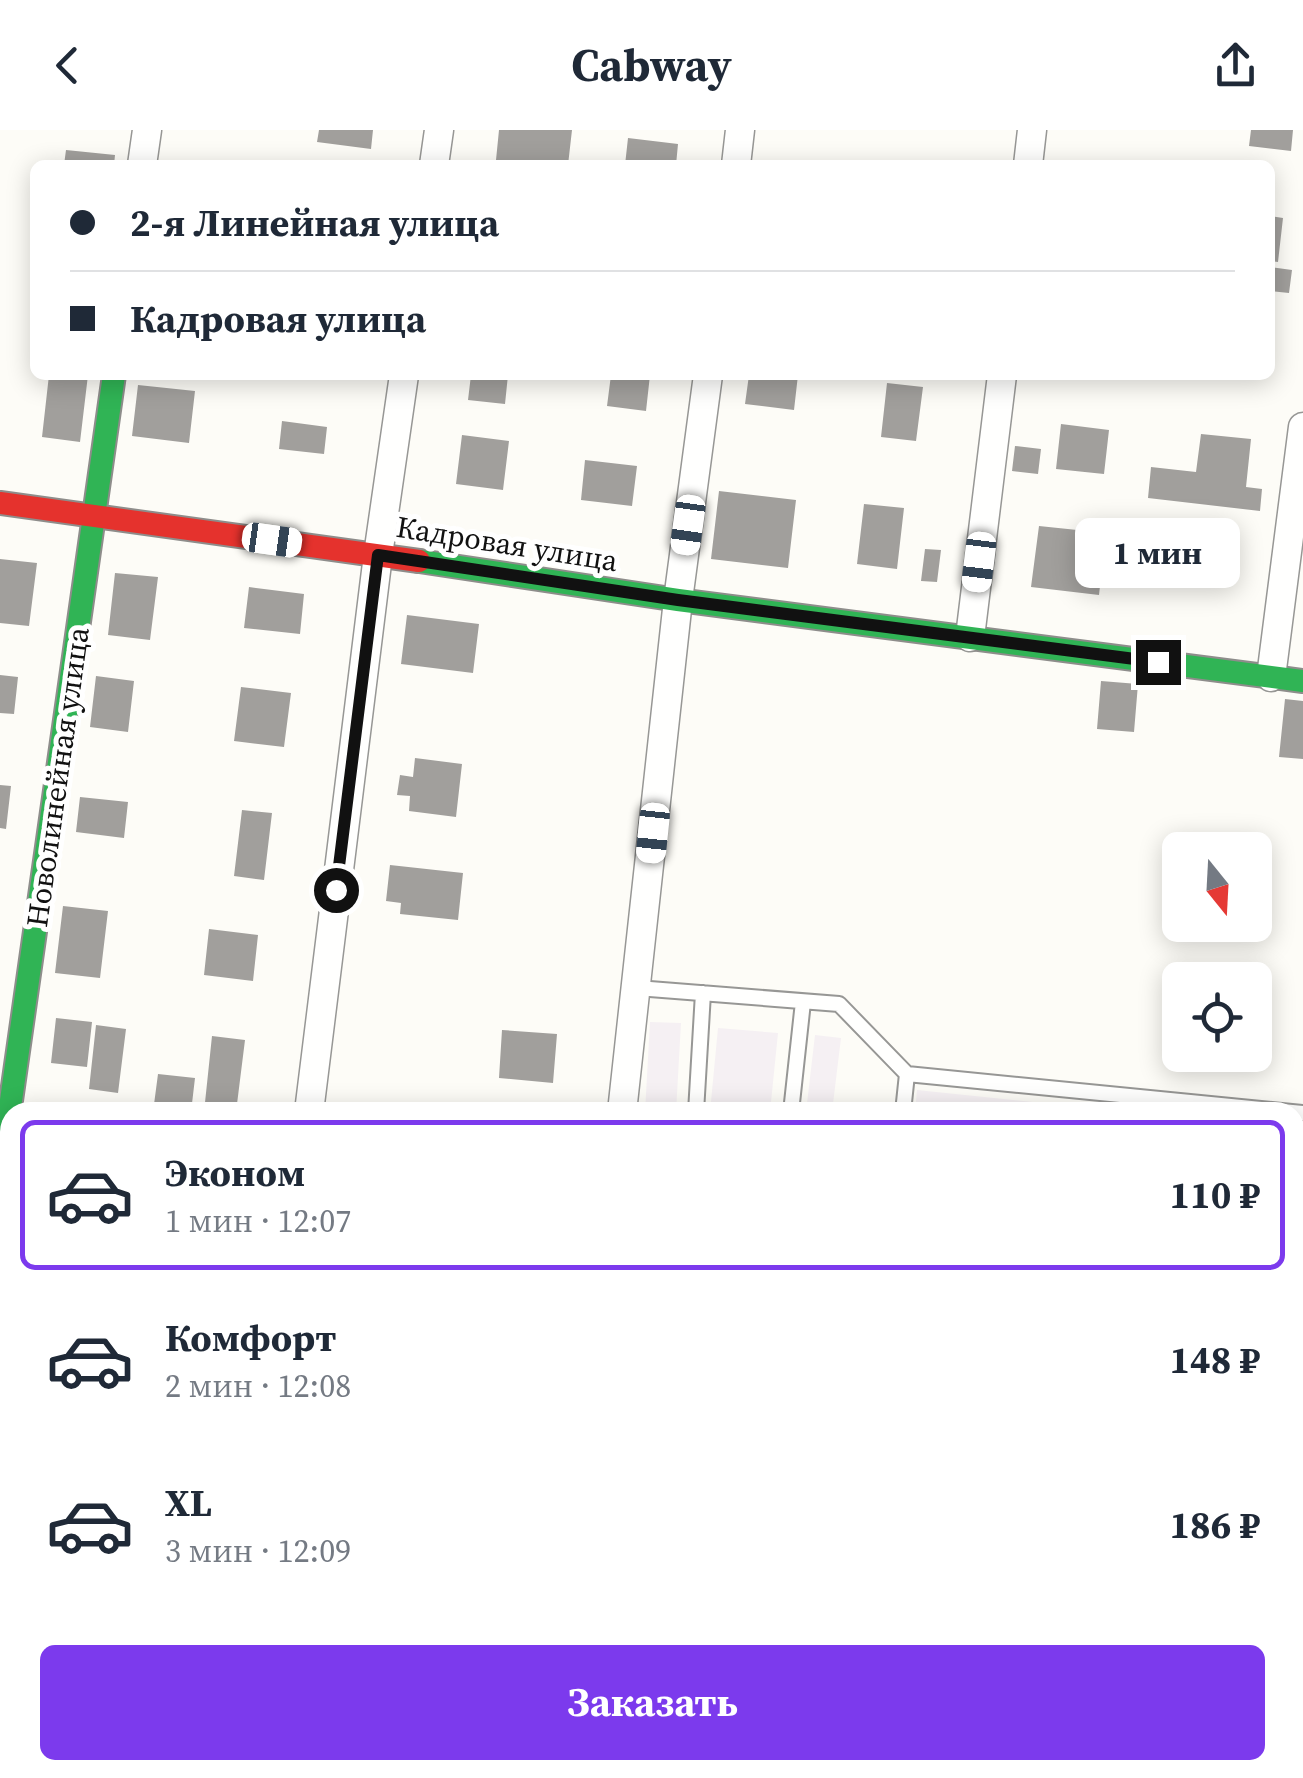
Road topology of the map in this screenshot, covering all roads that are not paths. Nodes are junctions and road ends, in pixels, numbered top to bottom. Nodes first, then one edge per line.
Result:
1 (147, 130) edge
2 (439, 130) edge
3 (740, 130) edge
4 (1032, 130) edge
5 (143, 160) edge
6 (435, 160) edge
7 (737, 160) edge
8 (1029, 160) edge
9 (113, 380) edge
10 (403, 380) edge
11 (707, 380) edge
12 (1001, 380) edge
13 (1303, 426) edge
14 (0, 503) edge
15 (96, 516) junction
16 (378, 555) junction
17 (678, 600) junction
18 (970, 637) junction
19 (1271, 676) junction
20 (1303, 681) edge
21 (636, 988) junction
22 (703, 993) junction
23 (803, 1002) junction
24 (908, 1074) junction
25 (11, 1102) edge
26 (310, 1102) edge
27 (623, 1102) edge
28 (697, 1102) edge
29 (792, 1102) edge
30 (905, 1102) edge
31 (1192, 1102) edge

1 - 5 street
2 - 6 street
3 - 7 street
4 - 8 street
9 - 15 street, Новолинейная улица
10 - 16 street
11 - 17 street
12 - 18 street
13 - 19 street
14 - 15 street, Кадровая улица
15 - 16 street, Кадровая улица
15 - 25 street, Новолинейная улица
16 - 17 street, Кадровая улица
16 - 26 street
17 - 18 street, Кадровая улица
17 - 21 street
18 - 19 street, Кадровая улица
19 - 20 street, Кадровая улица
21 - 22 lane
21 - 27 street
22 - 23 lane
22 - 28 lane
23 - 24 lane
23 - 29 lane
24 - 30 lane
24 - 31 lane

